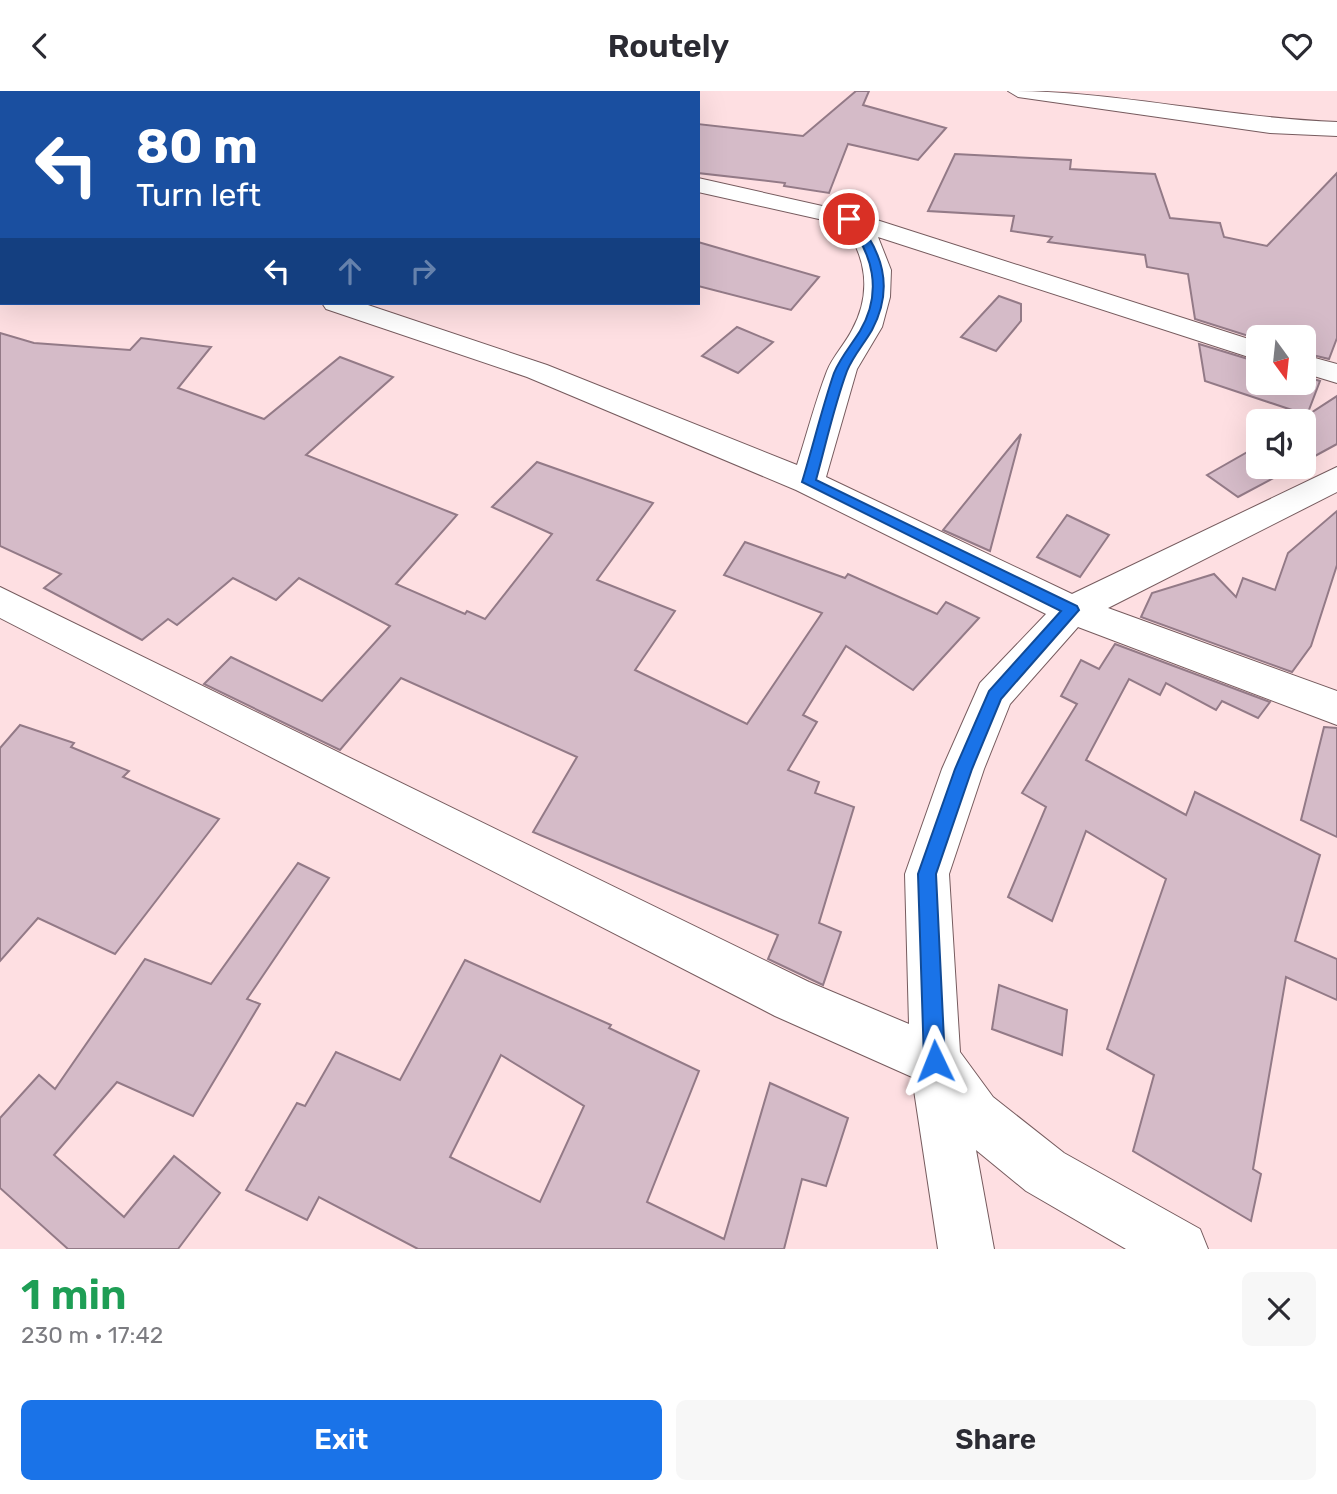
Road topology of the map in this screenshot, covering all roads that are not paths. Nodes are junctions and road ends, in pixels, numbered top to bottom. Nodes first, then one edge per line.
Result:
1 (1018, 91) edge
2 (1337, 129) edge
3 (700, 185) edge
4 (849, 219) junction
5 (973, 258) junction
6 (878, 270) junction
7 (342, 305) edge
8 (1246, 347) edge
9 (1316, 368) edge
10 (1337, 374) edge
11 (1337, 478) edge
12 (808, 482) junction
13 (0, 600) edge
14 (1072, 610) junction
15 (1337, 708) edge
16 (935, 1061) junction
17 (966, 1249) edge
18 (1180, 1249) edge

1 - 2 street
3 - 4 street
4 - 5 street
4 - 6 street
5 - 6 street
5 - 8 street
6 - 12 street
7 - 12 street
9 - 10 street
11 - 14 street
12 - 14 street
13 - 16 street
14 - 15 street
14 - 16 street
16 - 17 street
16 - 18 street

